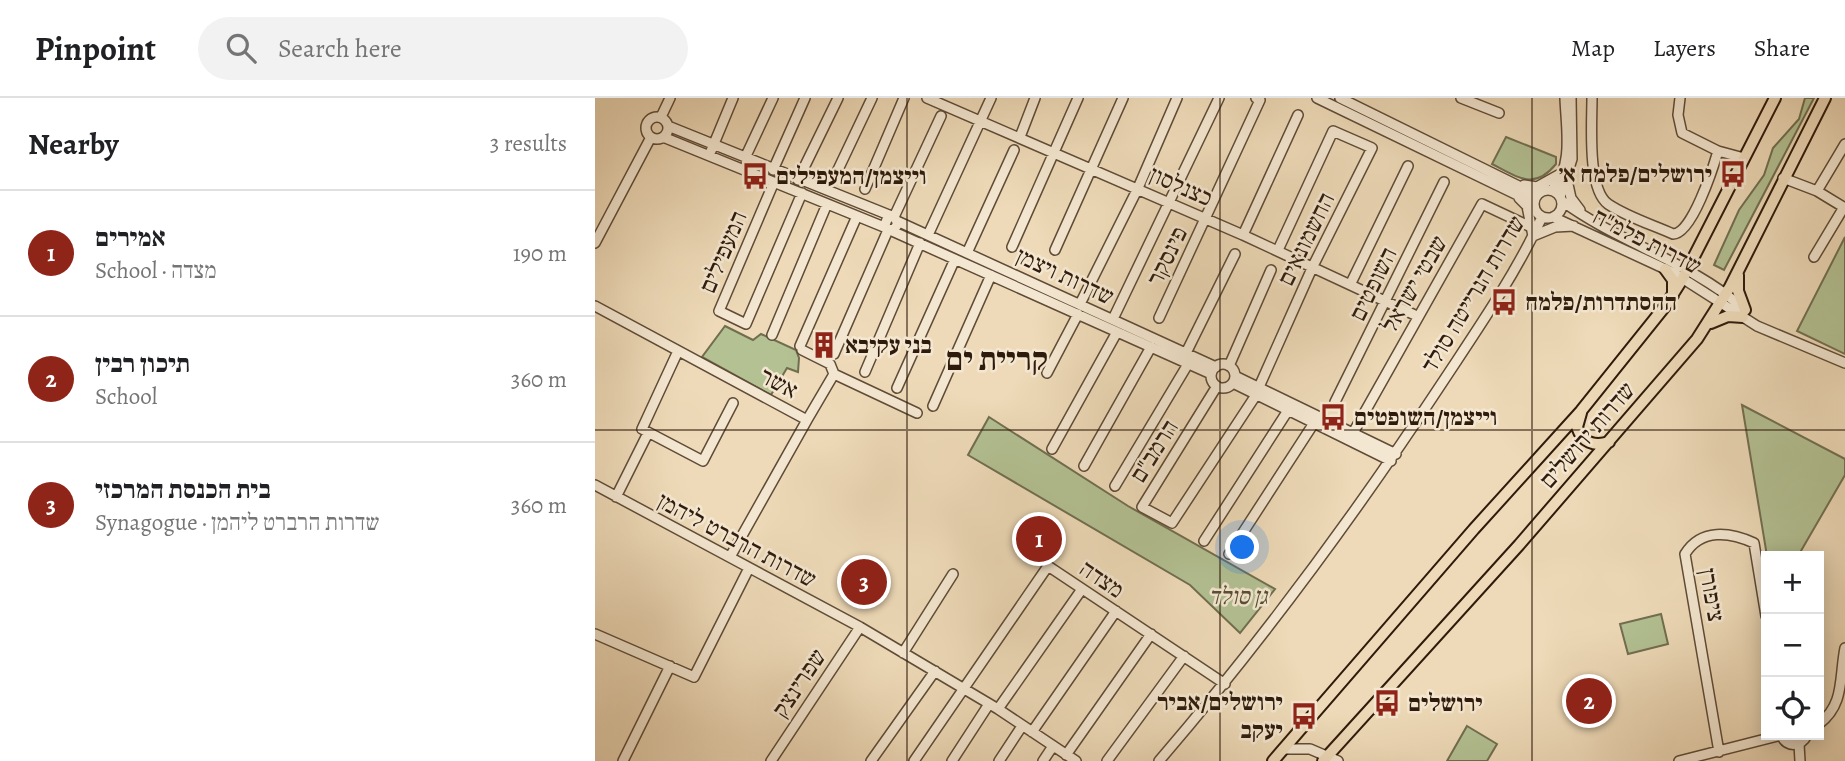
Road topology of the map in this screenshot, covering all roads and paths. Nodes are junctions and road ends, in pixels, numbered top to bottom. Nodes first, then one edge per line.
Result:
1 (670, 98) edge
2 (733, 98) edge
3 (773, 98) edge
4 (805, 98) edge
5 (838, 98) edge
6 (872, 98) edge
7 (904, 98) edge
8 (927, 98) edge
9 (991, 98) edge
10 (1035, 98) edge
11 (1078, 98) edge
12 (1123, 98) edge
13 (1177, 98) edge
14 (1219, 98) edge
15 (1257, 98) edge
16 (1317, 98) edge
17 (1340, 98) edge
18 (1463, 98) edge
19 (1565, 98) edge
20 (1571, 98) edge
21 (1592, 98) edge
22 (1680, 98) edge
23 (1775, 98) edge
24 (1825, 98) edge
25 (947, 102) edge
26 (1499, 113) dead end
27 (1298, 115) dead end
28 (941, 116) dead end
29 (661, 117) junction
30 (982, 121) junction
31 (668, 127) junction
32 (651, 137) junction
33 (663, 137) junction
34 (1020, 137) junction
35 (1845, 144) edge
36 (713, 145) junction
37 (1593, 145) junction
38 (1573, 146) junction
39 (1014, 150) dead end
40 (1718, 151) junction
41 (1054, 152) junction
42 (709, 155) junction
43 (745, 158) junction
44 (1744, 158) junction
45 (1408, 166) dead end
46 (1094, 169) junction
47 (773, 170) junction
48 (835, 176) dead end
49 (1565, 176) junction
50 (1501, 177) junction
51 (1783, 178) junction
52 (798, 180) junction
53 (774, 182) junction
54 (1444, 182) dead end
55 (1138, 188) junction
56 (865, 189) dead end
57 (1552, 190) junction
58 (1817, 191) junction
59 (1513, 192) junction
60 (802, 193) junction
61 (1535, 199) junction
62 (1561, 199) junction
63 (1171, 203) junction
64 (827, 204) junction
65 (1845, 207) edge
66 (856, 216) junction
67 (1542, 217) junction
68 (1553, 217) junction
69 (1207, 219) junction
70 (1588, 219) junction
71 (890, 224) junction
72 (1576, 227) junction
73 (1533, 232) junction
74 (928, 235) junction
75 (1243, 235) junction
76 (595, 243) edge
77 (920, 243) junction
78 (1011, 247) dead end
79 (1055, 250) dead end
80 (1278, 250) junction
81 (967, 253) junction
82 (1235, 254) dead end
83 (1814, 257) dead end
84 (955, 259) junction
85 (1313, 266) junction
86 (1665, 269) junction
87 (1271, 270) dead end
88 (1738, 270) junction
89 (1685, 274) junction
90 (991, 275) junction
91 (1351, 283) junction
92 (1672, 297) junction
93 (1723, 299) junction
94 (1387, 301) junction
95 (595, 306) edge
96 (1079, 309) junction
97 (1744, 313) junction
98 (1417, 316) junction
99 (1159, 318) dead end
100 (1113, 319) junction
101 (1706, 327) junction
102 (1117, 332) junction
103 (772, 335) dead end
104 (1151, 347) junction
105 (678, 351) junction
106 (1186, 353) junction
107 (834, 354) dead end
108 (1845, 363) edge
109 (1188, 364) junction
110 (1229, 366) junction
111 (1214, 371) junction
112 (865, 372) dead end
113 (1047, 373) dead end
114 (834, 374) junction
115 (1234, 379) junction
116 (1217, 386) junction
117 (897, 388) dead end
118 (1258, 391) junction
119 (1335, 402) dead end
120 (733, 403) dead end
121 (933, 405) dead end
122 (1581, 411) junction
123 (1287, 412) junction
124 (917, 413) dead end
125 (807, 420) junction
126 (1314, 423) junction
127 (648, 433) junction
128 (1353, 433) junction
129 (1609, 442) junction
130 (1052, 449) dead end
131 (1393, 457) junction
132 (1084, 467) dead end
133 (595, 485) edge
134 (1115, 486) dead end
135 (616, 497) junction
136 (1172, 523) joint
137 (1203, 541) dead end
138 (1229, 554) dead end
139 (730, 557) junction
140 (749, 568) junction
141 (953, 574) dead end
142 (1082, 589) junction
143 (1116, 611) junction
144 (1766, 614) edge
145 (860, 627) junction
146 (595, 634) edge
147 (1151, 634) junction
148 (1845, 648) edge
149 (904, 653) junction
150 (1184, 656) junction
151 (670, 666) junction
152 (935, 671) junction
153 (1225, 684) junction
154 (964, 691) junction
155 (993, 707) junction
156 (1824, 720) edge
157 (1023, 726) junction
158 (1032, 732) junction
159 (1762, 740) edge
160 (1786, 740) edge
161 (1803, 740) edge
162 (1799, 744) junction
163 (1053, 746) junction
164 (1283, 749) junction
165 (1719, 751) junction
166 (1066, 755) junction
167 (1330, 759) edge
168 (624, 761) edge
169 (771, 761) edge
170 (871, 761) edge
171 (914, 761) edge
172 (952, 761) edge
173 (999, 761) edge
174 (1043, 761) edge
175 (1076, 761) edge
176 (1107, 761) edge
177 (1159, 761) edge
178 (1273, 761) edge
179 (1682, 761) edge
180 (1800, 761) edge

1 - 29 street
2 - 36 street
3 - 43 street
4 - 47 street
5 - 52 street
6 - 48 street
7 - 56 street
8 - 25 street, כצנלסון
9 - 30 street
10 - 34 street
11 - 41 street
12 - 46 street
13 - 55 street
14 - 63 street
15 - 69 street, פינסקר
16 - 59 street
17 - 50 street
18 - 26 street
19 - 49 street
20 - 38 street
21 - 37 street
22 - 40 street
23 - 44 main road, שדרות ירושלים
24 - 51 main road, שדרות ירושלים
25 - 30 street, כצנלסון
27 - 75 street
28 - 71 street
29 - 31 street
29 - 32 street
30 - 34 street, כצנלסון
30 - 74 street
31 - 33 street
31 - 36 street, שדרות ויצמן
32 - 33 street
32 - 76 street
33 - 42 street, שדרות ויצמן
34 - 41 street, כצנלסון
35 - 58 street
36 - 42 street
36 - 43 street, שדרות ויצמן
37 - 38 street
37 - 40 street
38 - 49 street
39 - 81 street
40 - 44 street
41 - 46 street, כצנלסון
41 - 78 street
42 - 53 street, שדרות ויצמן
43 - 47 street, שדרות ויצמן
44 - 89 main road, שדרות ירושלים
45 - 91 street
46 - 55 street, כצנלסון
46 - 79 street
47 - 52 street, שדרות ויצמן
49 - 50 street
49 - 57 street
49 - 62 street
49 - 70 street
50 - 61 street
51 - 58 street
51 - 88 main road, שדרות ירושלים
52 - 71 street, שדרות ויצמן
53 - 60 street, שדרות ויצמן
53 - 60 street, המעפילים
54 - 94 street, השופטים
55 - 63 street, כצנלסון
55 - 96 street
57 - 61 street
57 - 62 street
58 - 65 street
59 - 61 street
59 - 73 street
60 - 64 street, שדרות ויצמן
61 - 67 street
62 - 68 street
62 - 70 street, שדרות פלמ"ח
63 - 69 street, כצנלסון
63 - 100 street
64 - 66 street, שדרות ויצמן
64 - 103 street
65 - 83 street
66 - 71 street, שדרות ויצמן
66 - 114 street
67 - 68 street
67 - 73 street, שדרות הנרייטה סולד
68 - 72 street, שדרות פלמ"ח
69 - 75 street, כצנלסון
69 - 99 street, פינסקר
70 - 89 street, שדרות פלמ"ח
71 - 74 street, שדרות ויצמן
71 - 77 street, שדרות ויצמן
71 - 107 street
72 - 73 street
72 - 86 street, שדרות פלמ"ח
73 - 98 street, שבטי ישראל
73 - 131 street, שדרות הנרייטה סולד
74 - 81 street, שדרות ויצמן
75 - 80 street, כצנלסון
77 - 84 street, שדרות ויצמן
77 - 112 street
80 - 85 street, כצנלסון
80 - 85 street, החשמונאים
81 - 96 street, שדרות ויצמן
82 - 106 street
84 - 90 street, שדרות ויצמן
84 - 117 street
85 - 91 street, כצנלסון
85 - 118 street, החשמונאים
86 - 89 street, שדרות פלמ"ח
86 - 92 main road
87 - 110 street
88 - 93 main road, שדרות ירושלים
88 - 97 main road
89 - 92 main road, שדרות ירושלים
89 - 93 street, שדרות פלמ"ח
90 - 96 street, שדרות ויצמן
90 - 121 street
91 - 94 street, כצנלסון
92 - 122 main road, שדרות ירושלים
93 - 97 street, שדרות פלמ"ח
93 - 101 main road, שדרות ירושלים
94 - 98 street, כצנלסון
94 - 119 street, השופטים
95 - 105 street, אשר
96 - 100 street, שדרות ויצמן
96 - 102 street, שדרות ויצמן
96 - 113 street
97 - 101 main road
97 - 108 street
98 - 128 street, שבטי ישראל
100 - 106 street, שדרות ויצמן
101 - 129 main road, שדרות ירושלים
102 - 104 street, שדרות ויצמן
102 - 130 street
104 - 109 street, שדרות ויצמן
104 - 132 street
105 - 125 street, אשר
105 - 127 street
106 - 111 street, שדרות ויצמן
109 - 111 street, שדרות ויצמן
109 - 134 street
110 - 111 street
110 - 115 street
111 - 116 street
114 - 124 street
114 - 125 street
115 - 116 street
115 - 118 street
116 - 136 street, הרמב"ם
118 - 123 street
118 - 128 street
118 - 136 street, החשמונאים
120 - 127 street
122 - 129 main road
122 - 164 main road, שדרות ירושלים
123 - 126 street
123 - 137 street
125 - 139 street, אשר
126 - 131 street
126 - 138 street
127 - 135 street
128 - 131 street
129 - 167 main road, שדרות ירושלים
131 - 153 street, שדרות הנרייטה סולד
133 - 135 street, שדרות הרברט ליהמן
135 - 139 street, שדרות הרברט ליהמן
139 - 140 street, שדרות הרברט ליהמן
140 - 145 street, שדרות הרברט ליהמן
140 - 151 street
141 - 149 street
142 - 143 street, מצדה
142 - 154 street, מצדה
142 - 155 street
143 - 147 street, מצדה
143 - 158 street
144 - 165 street, ציפורן
145 - 149 street, שדרות הרברט ליהמן
145 - 169 street, שפרינצק
146 - 151 street
147 - 150 street, מצדה
147 - 166 street
148 - 156 street
149 - 152 street, שדרות הרברט ליהמן
150 - 153 street, מצדה
150 - 176 street
151 - 168 street
152 - 154 street, שדרות הרברט ליהמן
152 - 170 street
153 - 177 street, שדרות הנרייטה סולד
154 - 155 street, שדרות הרברט ליהמן
154 - 171 street, מצדה
155 - 157 street, שדרות הרברט ליהמן
155 - 172 street
157 - 158 street, שדרות הרברט ליהמן
157 - 173 street
158 - 163 street, שדרות הרברט ליהמן
159 - 165 street
160 - 162 street
161 - 162 street
162 - 180 street
163 - 166 street, שדרות הרברט ליהמן
163 - 174 street
164 - 167 street
164 - 178 main road, שדרות ירושלים
165 - 179 street
166 - 175 street, שדרות הרברט ליהמן

